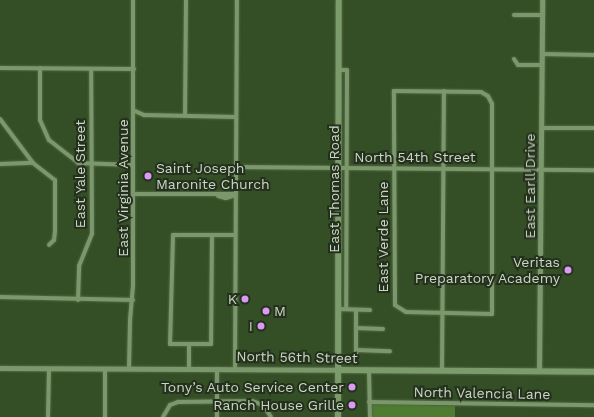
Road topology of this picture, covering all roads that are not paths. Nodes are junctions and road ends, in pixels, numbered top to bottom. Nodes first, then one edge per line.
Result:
1 (133, 0) edge
2 (136, 0) edge
3 (186, 0) edge
4 (237, 0) edge
5 (340, 0) edge
6 (542, 0) edge
7 (134, 6) junction
8 (514, 15) dead end
9 (542, 15) junction
10 (542, 54) junction
11 (594, 54) edge
12 (514, 59) dead end
13 (542, 65) junction
14 (0, 68) edge
15 (40, 68) junction
16 (91, 69) junction
17 (134, 69) junction
18 (339, 70) junction
19 (444, 92) junction
20 (135, 111) junction
21 (185, 116) junction
22 (236, 117) junction
23 (0, 119) edge
24 (542, 128) junction
25 (594, 128) edge
26 (33, 163) junction
27 (0, 164) edge
28 (91, 164) junction
29 (133, 165) junction
30 (236, 167) junction
31 (339, 168) junction
32 (346, 168) junction
33 (394, 168) junction
34 (444, 168) junction
35 (492, 168) junction
36 (542, 169) junction
37 (594, 170) edge
38 (133, 194) junction
39 (236, 194) junction
40 (212, 235) junction
41 (236, 235) junction
42 (49, 245) dead end
43 (0, 298) edge
44 (78, 300) junction
45 (133, 300) junction
46 (338, 309) junction
47 (346, 309) junction
48 (356, 310) junction
49 (370, 310) dead end
50 (443, 313) junction
51 (356, 328) junction
52 (383, 328) dead end
53 (189, 345) junction
54 (356, 350) junction
55 (390, 351) dead end
56 (356, 360) dead end
57 (0, 368) edge
58 (235, 368) junction
59 (49, 369) junction
60 (105, 369) junction
61 (129, 369) junction
62 (189, 369) junction
63 (217, 369) junction
64 (338, 370) junction
65 (369, 370) junction
66 (442, 370) junction
67 (539, 371) junction
68 (594, 372) edge
69 (217, 402) junction
70 (369, 402) junction
71 (594, 405) edge
72 (48, 417) edge
73 (105, 417) edge
74 (164, 417) edge
75 (218, 417) edge
76 (271, 417) edge
77 (338, 417) edge
78 (370, 417) edge

1 - 7 street, East Virginia Avenue
2 - 7 street, East Virginia Avenue
3 - 21 street
4 - 22 street
5 - 18 main road, East Thomas Road
6 - 9 street, East Earll Drive
7 - 17 street, East Virginia Avenue
8 - 9 street
9 - 10 street, East Earll Drive
10 - 11 street
10 - 13 street, East Earll Drive
12 - 13 street
13 - 24 street, East Earll Drive
14 - 15 street
15 - 16 street
15 - 28 street
16 - 17 street
16 - 28 street, East Yale Street
17 - 20 street, East Virginia Avenue
18 - 31 main road, East Thomas Road
18 - 32 street, East Thomas Road
19 - 33 street, East Verde Lane
19 - 34 street
19 - 35 street
20 - 21 street
20 - 29 street, East Virginia Avenue
21 - 22 street
22 - 30 street
23 - 26 street
24 - 25 street
24 - 36 street, East Earll Drive
26 - 27 street
26 - 42 street
28 - 29 street
28 - 44 street, East Yale Street
29 - 38 street, East Virginia Avenue
30 - 31 street, North 54th Street
30 - 39 street
31 - 32 street, North 54th Street
31 - 46 main road, East Thomas Road
32 - 33 street, North 54th Street
32 - 47 street, East Thomas Road
33 - 34 street, North 54th Street
33 - 50 street, East Verde Lane
34 - 35 street, North 54th Street
34 - 50 street
35 - 36 street, North 54th Street
35 - 50 street
36 - 37 street, North 54th Street
36 - 67 street, East Earll Drive
38 - 39 street
38 - 45 street, East Virginia Avenue
39 - 41 street
40 - 41 street
40 - 53 street
40 - 53 street
41 - 58 street
43 - 44 street
44 - 45 street
45 - 61 street, East Virginia Avenue
46 - 47 street
46 - 64 main road, East Thomas Road
47 - 48 street
48 - 49 street
48 - 51 street
50 - 66 street
51 - 52 street
51 - 54 street
53 - 62 street
54 - 55 street
54 - 56 street
57 - 59 street, North 56th Street
58 - 63 street, North 56th Street
58 - 64 street, North 56th Street
59 - 60 street, North 56th Street
59 - 72 street
60 - 61 street, North 56th Street
60 - 73 street
61 - 62 street, North 56th Street
62 - 63 street, North 56th Street
63 - 69 street
64 - 65 main road, North 56th Street
64 - 77 main road, East Thomas Road
65 - 66 main road, North 56th Street
65 - 70 street
66 - 67 main road, North 56th Street
67 - 68 main road, North 56th Street
69 - 74 street
69 - 75 street
69 - 76 street
70 - 71 street, North Valencia Lane
70 - 78 street

